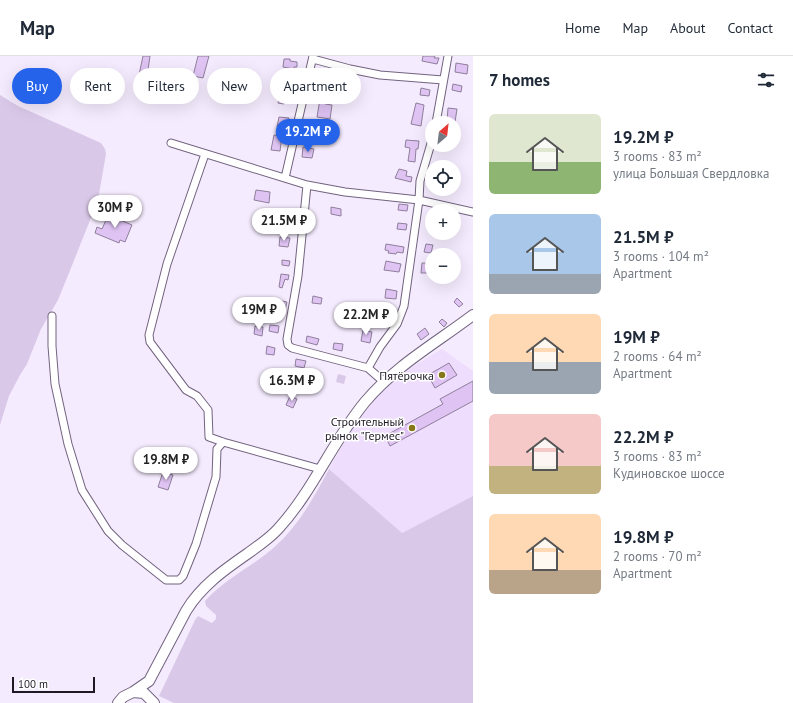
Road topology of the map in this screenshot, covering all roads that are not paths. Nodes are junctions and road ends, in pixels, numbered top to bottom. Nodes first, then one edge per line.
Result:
1 (448, 56) edge
2 (313, 58) edge
3 (443, 80) junction
4 (437, 116) edge
5 (171, 143) dead end
6 (428, 152) edge
7 (205, 154) junction
8 (285, 178) junction
9 (307, 185) junction
10 (419, 200) junction
11 (473, 212) edge
12 (473, 315) edge
13 (52, 316) dead end
14 (368, 368) junction
15 (384, 382) junction
16 (223, 442) junction
17 (320, 469) junction
18 (149, 681) junction
19 (133, 692) junction
20 (118, 702) edge
21 (154, 702) edge

1 - 3 street
2 - 3 street
2 - 8 street
3 - 4 street
5 - 7 street
6 - 10 street
7 - 8 street
7 - 16 street
8 - 9 street
9 - 10 street
9 - 14 street
10 - 11 street
10 - 14 street
12 - 15 main road
13 - 16 street
14 - 15 street
15 - 17 main road
16 - 17 street
17 - 18 main road
18 - 19 main road
18 - 21 main road
19 - 20 main road
19 - 21 main road

